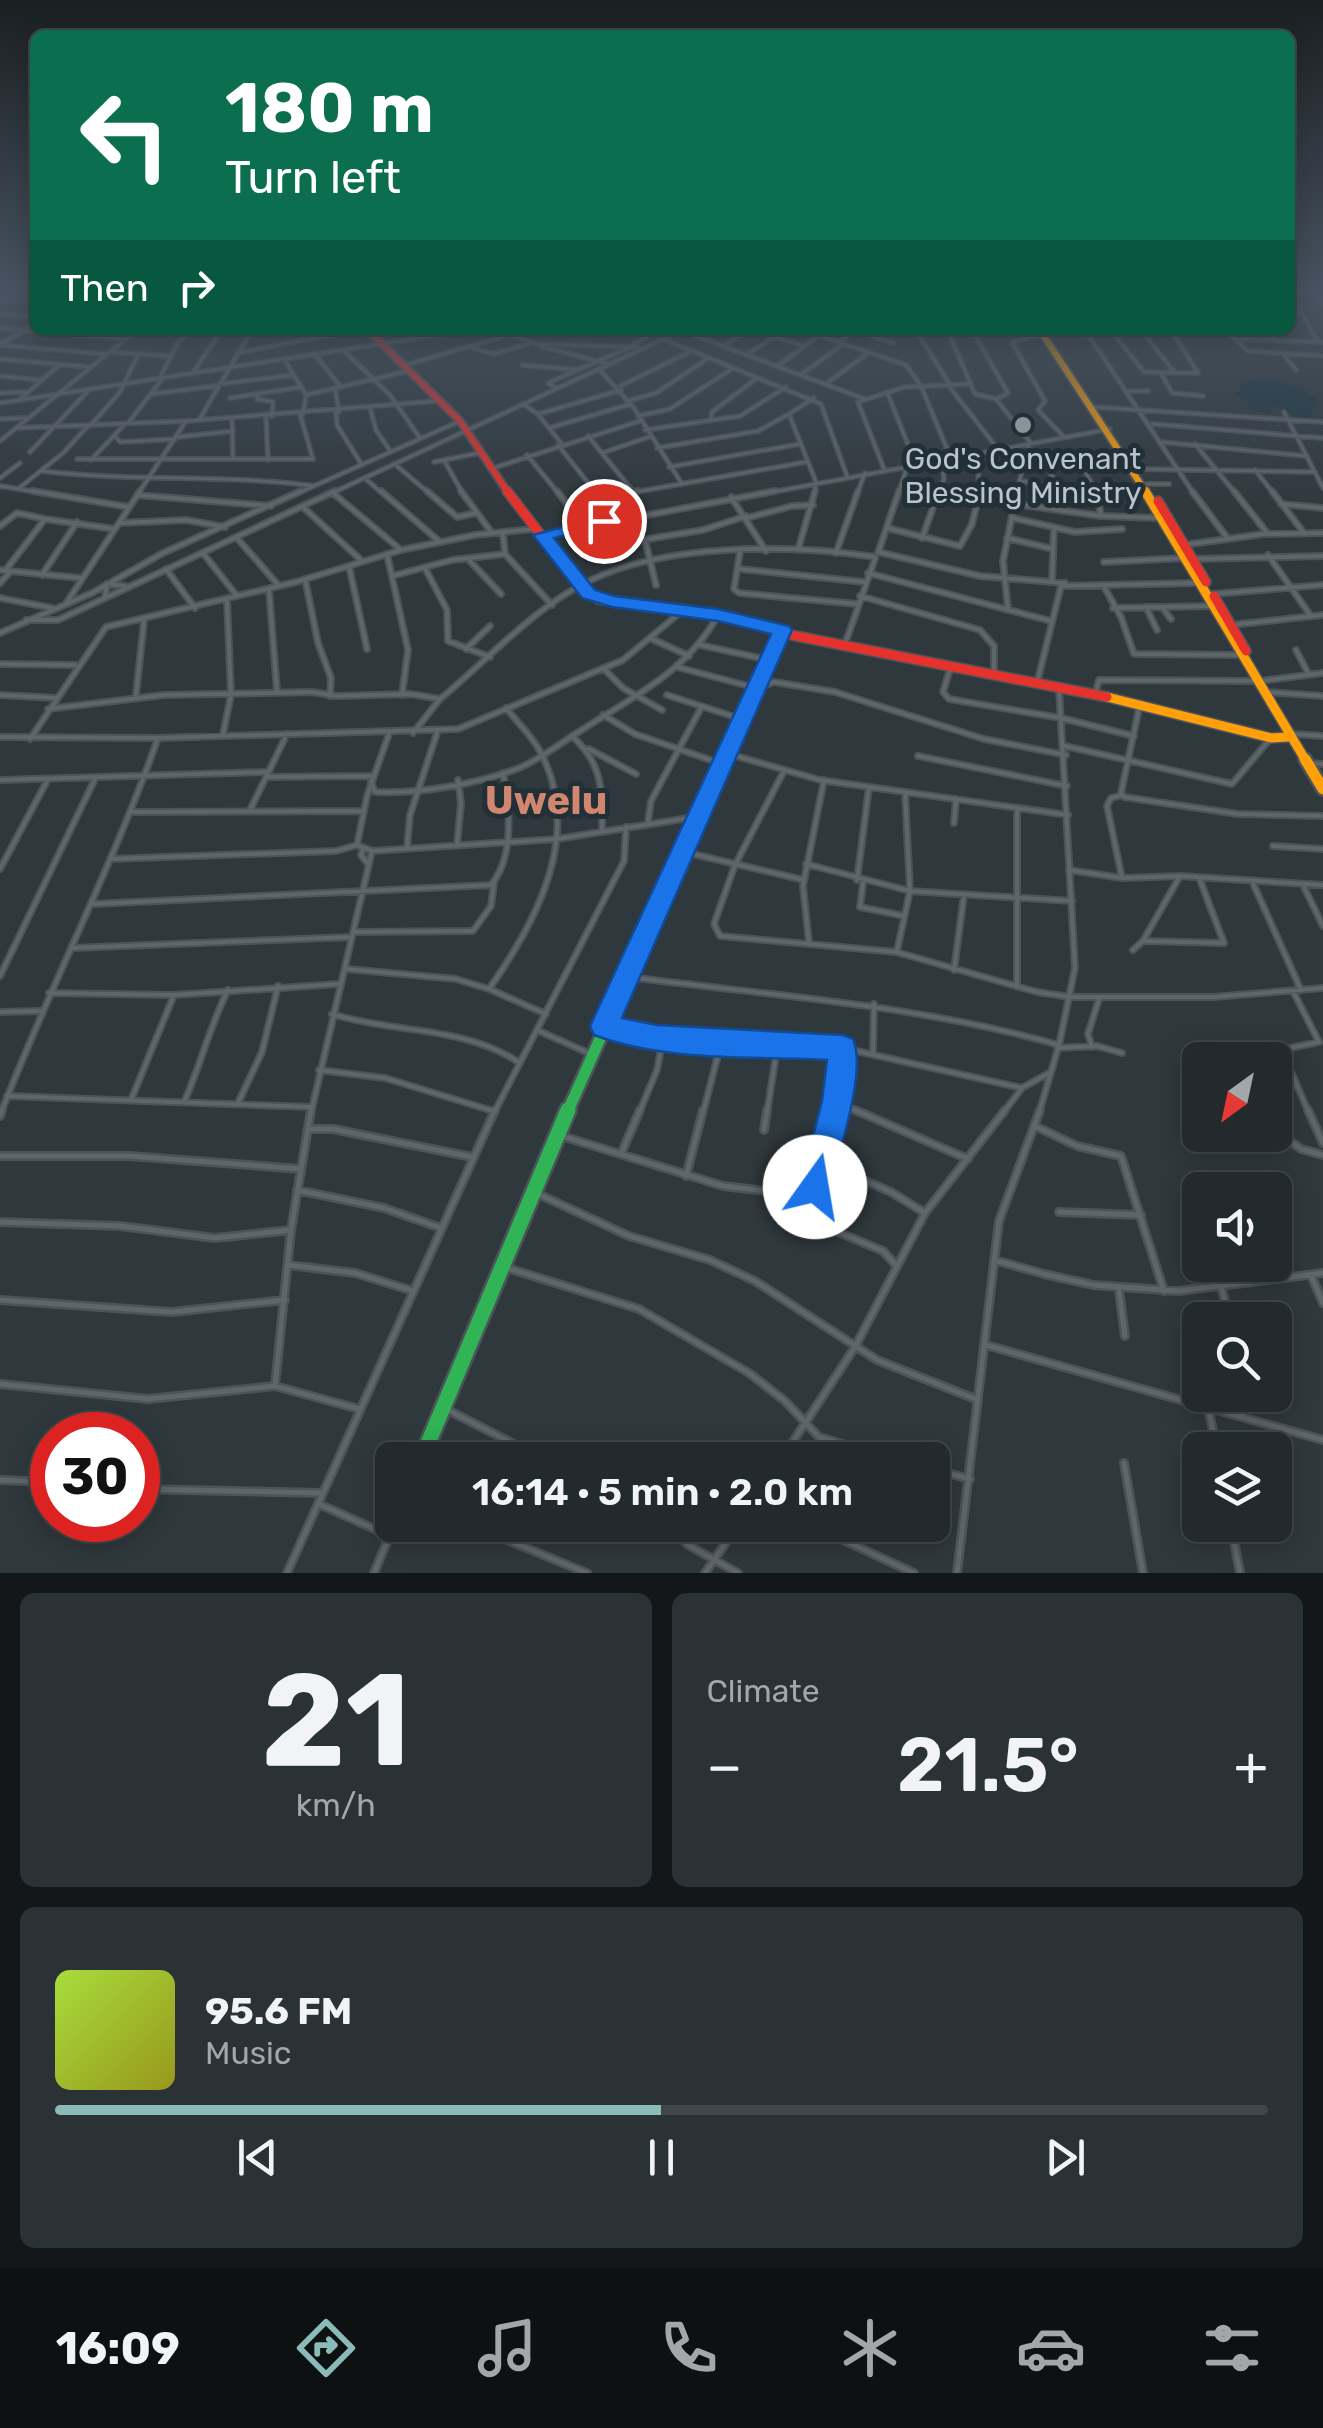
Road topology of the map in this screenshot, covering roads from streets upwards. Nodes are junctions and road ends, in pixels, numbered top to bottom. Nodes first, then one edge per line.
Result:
1 (40, 362) edge
2 (97, 362) edge
3 (134, 362) edge
4 (167, 362) edge
5 (200, 362) edge
6 (231, 362) edge
7 (277, 362) edge
8 (286, 362) edge
9 (321, 362) edge
10 (355, 362) edge
11 (399, 362) edge
12 (423, 362) edge
13 (597, 362) edge
14 (604, 362) edge
15 (669, 362) edge
16 (701, 362) edge
17 (719, 362) edge
18 (772, 362) edge
19 (782, 362) edge
20 (816, 362) edge
21 (855, 362) edge
22 (899, 362) edge
23 (935, 362) edge
24 (961, 362) edge
25 (990, 362) edge
26 (1023, 362) edge
27 (1063, 362) edge
28 (1064, 362) edge
29 (1103, 362) edge
30 (1136, 362) edge
31 (1166, 362) edge
32 (1192, 362) edge
33 (1290, 362) edge
34 (59, 364) junction
35 (608, 364) joint
36 (524, 365) dead end
37 (779, 365) junction
38 (91, 367) junction
39 (405, 368) junction
40 (733, 368) junction
41 (599, 369) junction
42 (578, 370) junction
43 (1296, 370) dead end
44 (225, 371) junction
45 (592, 372) junction
46 (1161, 373) junction
47 (1174, 373) junction
48 (192, 374) junction
49 (802, 374) junction
50 (294, 375) junction
51 (0, 376) edge
52 (161, 378) junction
53 (561, 378) junction
54 (758, 378) junction
55 (41, 380) junction
56 (372, 380) junction
57 (572, 382) junction
58 (827, 383) junction
59 (125, 384) junction
60 (970, 384) junction
61 (219, 385) junction
62 (949, 385) junction
63 (921, 386) junction
64 (302, 387) junction
65 (338, 387) junction
66 (786, 387) junction
67 (558, 388) junction
68 (620, 388) junction
69 (90, 389) junction
70 (1128, 391) junction
71 (1148, 391) dead end
72 (28, 392) junction
73 (887, 392) junction
74 (0, 393) edge
75 (56, 394) junction
76 (151, 394) junction
77 (257, 395) junction
78 (306, 395) junction
79 (1203, 396) dead end
80 (230, 398) dead end
81 (814, 398) junction
82 (865, 399) junction
83 (20, 400) junction
84 (438, 400) junction
85 (996, 400) junction
86 (630, 402) junction
87 (0, 403) edge
88 (523, 404) junction
89 (1094, 406) junction
90 (398, 407) junction
91 (370, 408) junction
92 (1139, 408) junction
93 (337, 412) junction
94 (1284, 412) dead end
95 (301, 414) junction
96 (538, 414) junction
97 (790, 414) junction
98 (269, 417) junction
99 (27, 418) junction
100 (232, 418) junction
101 (0, 419) edge
102 (639, 419) junction
103 (199, 420) junction
104 (711, 420) junction
105 (1286, 420) junction
106 (186, 421) junction
107 (1323, 422) edge
108 (126, 423) junction
109 (1150, 424) junction
110 (90, 425) junction
111 (462, 426) junction
112 (53, 427) junction
113 (16, 428) junction
114 (549, 428) junction
115 (645, 430) junction
116 (1108, 430) junction
117 (233, 431) junction
118 (116, 436) junction
119 (588, 436) junction
120 (1064, 436) junction
121 (650, 437) junction
122 (1297, 437) junction
123 (175, 438) junction
124 (420, 438) junction
125 (1323, 438) edge
126 (1, 440) edge
127 (1161, 442) junction
128 (1028, 443) junction
129 (800, 444) junction
130 (1195, 444) junction
131 (560, 445) junction
132 (1006, 447) junction
133 (657, 448) junction
134 (997, 448) junction
135 (30, 452) dead end
136 (392, 452) junction
137 (976, 452) junction
138 (479, 453) junction
139 (602, 453) junction
140 (527, 455) junction
141 (950, 456) junction
142 (1307, 456) junction
143 (165, 457) junction
144 (942, 458) junction
145 (233, 459) junction
146 (77, 460) dead end
147 (91, 460) junction
148 (268, 460) junction
149 (444, 460) junction
150 (434, 462) dead end
151 (806, 462) junction
152 (20, 463) dead end
153 (915, 464) junction
154 (396, 465) junction
155 (908, 465) junction
156 (362, 466) junction
157 (488, 467) junction
158 (669, 467) junction
159 (1138, 468) junction
160 (884, 469) junction
161 (1084, 469) dead end
162 (1215, 470) junction
163 (1254, 470) junction
164 (42, 471) junction
165 (1176, 471) junction
166 (1315, 472) junction
167 (865, 473) junction
168 (150, 476) junction
169 (847, 476) junction
170 (0, 478) edge
171 (366, 479) junction
172 (1020, 481) junction
173 (816, 482) junction
174 (682, 484) junction
175 (1147, 484) junction
176 (1170, 484) dead end
177 (314, 486) junction
178 (1, 487) edge
179 (1323, 488) edge
180 (18, 489) junction
181 (1059, 489) junction
182 (634, 492) junction
183 (333, 493) junction
184 (137, 494) junction
185 (1098, 496) junction
186 (731, 497) junction
187 (600, 498) junction
188 (567, 504) junction
189 (1015, 504) junction
190 (1281, 504) junction
191 (813, 505) junction
192 (272, 506) junction
193 (128, 507) junction
194 (304, 508) junction
195 (1323, 508) edge
196 (478, 513) junction
197 (1101, 516) junction
198 (627, 517) junction
199 (746, 517) junction
200 (46, 518) junction
201 (1012, 518) junction
202 (1160, 518) junction
203 (77, 522) junction
204 (118, 523) junction
205 (0, 526) edge
206 (582, 526) junction
207 (225, 527) junction
208 (1054, 527) junction
209 (887, 528) junction
210 (1122, 528) dead end
211 (114, 529) junction
212 (539, 532) junction
213 (492, 533) junction
214 (502, 533) junction
215 (1304, 533) junction
216 (1323, 533) edge
217 (1268, 534) junction
218 (237, 538) junction
219 (922, 538) junction
220 (1006, 538) junction
221 (1228, 539) junction
222 (642, 540) junction
223 (440, 542) junction
224 (1184, 545) junction
225 (1053, 549) junction
226 (401, 550) junction
227 (798, 550) junction
228 (766, 551) junction
229 (740, 552) junction
230 (202, 553) junction
231 (836, 553) junction
232 (387, 554) junction
233 (505, 554) junction
234 (877, 554) junction
235 (1268, 554) junction
236 (1323, 556) edge
237 (1189, 558) junction
238 (362, 560) junction
239 (470, 560) junction
240 (651, 562) junction
241 (1104, 562) dead end
242 (349, 565) junction
243 (424, 568) junction
244 (166, 569) junction
245 (740, 569) junction
246 (5, 571) edge
247 (868, 574) junction
248 (42, 575) junction
249 (392, 576) junction
250 (1002, 577) junction
251 (82, 578) junction
252 (305, 579) junction
253 (864, 582) junction
254 (1052, 582) junction
255 (0, 583) edge
256 (1068, 583) junction
257 (1102, 583) junction
258 (1200, 583) junction
259 (107, 584) junction
260 (656, 585) dead end
261 (1323, 585) edge
262 (129, 586) junction
263 (279, 586) junction
264 (580, 586) junction
265 (1291, 588) junction
266 (270, 589) junction
267 (501, 594) dead end
268 (860, 596) junction
269 (238, 597) junction
270 (0, 598) edge
271 (105, 598) junction
272 (227, 600) junction
273 (1213, 600) junction
274 (67, 602) junction
275 (857, 604) junction
276 (552, 605) junction
277 (1162, 606) junction
278 (1146, 607) junction
279 (52, 608) junction
280 (195, 608) junction
281 (1113, 608) junction
282 (1008, 610) junction
283 (682, 611) junction
284 (1323, 614) edge
285 (718, 615) junction
286 (1310, 616) junction
287 (26, 620) junction
288 (144, 620) junction
289 (1171, 620) dead end
290 (1051, 621) junction
291 (1231, 625) junction
292 (490, 626) dead end
293 (782, 630) junction
294 (1157, 630) dead end
295 (0, 633) edge
296 (652, 639) junction
297 (845, 644) junction
298 (700, 645) junction
299 (367, 649) dead end
300 (466, 649) junction
301 (1296, 650) dead end
302 (1242, 655) junction
303 (689, 656) junction
304 (490, 657) junction
305 (769, 660) junction
306 (0, 664) edge
307 (78, 666) junction
308 (951, 666) junction
309 (677, 667) junction
310 (604, 668) junction
311 (1323, 672) edge
312 (1308, 673) junction
313 (994, 674) junction
314 (1258, 681) junction
315 (1037, 683) junction
316 (1058, 687) junction
317 (756, 688) junction
318 (277, 692) junction
319 (1268, 692) junction
320 (0, 695) edge
321 (232, 695) junction
322 (402, 695) junction
323 (667, 695) dead end
324 (136, 696) junction
325 (330, 696) junction
326 (635, 696) junction
327 (1096, 696) junction
328 (1323, 696) edge
329 (56, 698) junction
330 (440, 699) junction
331 (1140, 704) junction
332 (506, 708) junction
333 (701, 708) junction
334 (48, 709) junction
335 (662, 710) dead end
336 (604, 715) junction
337 (1061, 718) junction
338 (741, 720) junction
339 (390, 732) junction
340 (437, 732) junction
341 (413, 733) junction
342 (287, 734) junction
343 (223, 735) junction
344 (572, 736) junction
345 (1134, 736) junction
346 (1323, 736) edge
347 (0, 737) edge
348 (158, 738) junction
349 (1271, 738) junction
350 (30, 739) junction
351 (1292, 739) junction
352 (1066, 746) junction
353 (588, 749) junction
354 (676, 750) junction
355 (1066, 755) junction
356 (542, 756) junction
357 (918, 756) dead end
358 (725, 759) junction
359 (1130, 762) junction
360 (1308, 763) junction
361 (1323, 764) edge
362 (784, 772) junction
363 (503, 773) junction
364 (266, 774) junction
365 (636, 774) dead end
366 (145, 775) junction
367 (373, 779) junction
368 (2, 780) edge
369 (48, 780) junction
370 (95, 780) junction
371 (458, 780) junction
372 (824, 780) junction
373 (1067, 786) junction
374 (869, 787) junction
375 (0, 788) edge
376 (418, 789) junction
377 (1323, 789) edge
378 (375, 792) junction
379 (904, 792) junction
380 (1122, 795) junction
381 (367, 796) junction
382 (956, 799) junction
383 (1017, 808) junction
384 (250, 810) junction
385 (132, 812) junction
386 (364, 812) junction
387 (1068, 815) junction
388 (1323, 816) edge
389 (698, 817) junction
390 (648, 822) junction
391 (954, 823) dead end
392 (626, 828) junction
393 (602, 829) junction
394 (557, 838) junction
395 (509, 841) junction
396 (457, 844) junction
397 (357, 845) junction
398 (1273, 846) dead end
399 (364, 848) junction
400 (407, 848) junction
401 (1323, 849) edge
402 (372, 850) junction
403 (684, 852) junction
404 (110, 859) junction
405 (368, 864) junction
406 (738, 864) junction
407 (806, 864) junction
408 (0, 869) edge
409 (1069, 870) junction
410 (1180, 876) junction
411 (1199, 877) junction
412 (1122, 878) junction
413 (804, 880) junction
414 (860, 880) junction
415 (1252, 880) junction
416 (494, 883) junction
417 (1303, 885) junction
418 (1323, 885) edge
419 (360, 890) junction
420 (910, 891) junction
421 (964, 894) junction
422 (1018, 899) junction
423 (1072, 901) junction
424 (93, 904) junction
425 (904, 916) junction
426 (1323, 926) edge
427 (353, 934) junction
428 (1144, 941) junction
429 (810, 945) junction
430 (73, 948) junction
431 (1133, 950) dead end
432 (896, 952) junction
433 (347, 969) junction
434 (954, 970) junction
435 (0, 976) edge
436 (626, 977) junction
437 (339, 984) junction
438 (278, 986) junction
439 (1017, 986) junction
440 (1323, 988) edge
441 (228, 990) junction
442 (490, 990) junction
443 (1300, 990) junction
444 (1292, 991) junction
445 (49, 993) junction
446 (174, 994) junction
447 (1070, 997) junction
448 (1099, 999) junction
449 (874, 1004) junction
450 (40, 1011) junction
451 (0, 1012) edge
452 (332, 1014) junction
453 (546, 1014) junction
454 (604, 1026) junction
455 (538, 1031) junction
456 (663, 1038) junction
457 (778, 1042) junction
458 (721, 1043) junction
459 (1321, 1043) edge
460 (1058, 1046) junction
461 (1092, 1046) junction
462 (843, 1048) junction
463 (1122, 1052) dead end
464 (873, 1053) junction
465 (593, 1054) junction
466 (520, 1063) junction
467 (319, 1070) junction
468 (1048, 1073) junction
469 (1022, 1088) junction
470 (5, 1096) junction
471 (132, 1100) junction
472 (185, 1100) junction
473 (837, 1101) junction
474 (238, 1103) junction
475 (312, 1107) junction
476 (494, 1112) junction
477 (0, 1116) edge
478 (1036, 1126) junction
479 (310, 1129) junction
480 (764, 1130) dead end
481 (558, 1135) junction
482 (1292, 1142) edge
483 (1323, 1143) edge
484 (622, 1154) junction
485 (1323, 1155) edge
486 (0, 1156) edge
487 (474, 1158) junction
488 (968, 1158) junction
489 (823, 1162) junction
490 (301, 1169) junction
491 (686, 1176) junction
492 (297, 1190) junction
493 (532, 1190) junction
494 (810, 1196) junction
495 (1059, 1212) dead end
496 (925, 1213) junction
497 (1142, 1215) junction
498 (0, 1222) edge
499 (441, 1228) junction
500 (291, 1230) junction
501 (994, 1260) junction
502 (288, 1265) junction
503 (896, 1266) junction
504 (504, 1267) junction
505 (1323, 1273) edge
506 (1310, 1274) junction
507 (1221, 1286) junction
508 (412, 1291) junction
509 (1119, 1291) junction
510 (1164, 1291) junction
511 (0, 1300) edge
512 (285, 1300) junction
513 (1225, 1302) edge
514 (1323, 1303) edge
515 (1125, 1336) dead end
516 (986, 1345) junction
517 (855, 1347) junction
518 (0, 1384) edge
519 (275, 1386) junction
520 (978, 1400) junction
521 (1182, 1400) edge
522 (444, 1408) junction
523 (359, 1409) junction
524 (1228, 1412) edge
525 (1243, 1412) edge
526 (1244, 1416) junction
527 (805, 1424) junction
528 (1323, 1440) edge
529 (429, 1442) edge
530 (510, 1442) edge
531 (794, 1442) edge
532 (828, 1442) edge
533 (1124, 1463) dead end
534 (950, 1474) edge
535 (970, 1479) junction
536 (0, 1480) edge
537 (30, 1481) edge
538 (160, 1489) edge
539 (322, 1493) junction
540 (319, 1504) junction
541 (375, 1529) edge
542 (387, 1542) edge
543 (512, 1542) edge
544 (685, 1542) edge
545 (727, 1542) edge
546 (847, 1542) edge
547 (1234, 1542) edge
548 (716, 1560) junction
549 (287, 1573) edge
550 (374, 1573) edge
551 (586, 1573) edge
552 (705, 1573) edge
553 (738, 1573) edge
554 (914, 1573) edge
555 (957, 1573) edge
556 (1143, 1573) edge
557 (1240, 1573) edge

1 - 34 street
2 - 38 street
3 - 59 street
4 - 52 street
5 - 48 street
6 - 44 street
7 - 44 street
8 - 50 street
9 - 65 street
10 - 56 street
11 - 39 street
12 - 39 street
13 - 42 street
14 - 35 street
15 - 68 street
16 - 86 street
17 - 40 street
18 - 37 street
19 - 37 street
20 - 49 street
21 - 58 street
22 - 63 street
23 - 62 street
24 - 60 street
25 - 85 street
26 - 120 street
27 - 116 street
28 - 89 street
29 - 70 street
30 - 46 street
31 - 47 street
32 - 47 street
33 - 43 street
34 - 38 street
34 - 55 street
35 - 41 street
36 - 42 street
37 - 49 street
38 - 75 street
39 - 56 street
39 - 84 street
40 - 54 street
40 - 102 street
41 - 45 street
41 - 68 street
42 - 45 street
42 - 53 street
44 - 48 street
44 - 61 street
45 - 57 street
46 - 47 street
46 - 79 street
48 - 52 street
49 - 58 street
50 - 61 street
50 - 64 street
51 - 55 street
52 - 59 street
52 - 76 street
53 - 57 street
53 - 67 street
54 - 66 street
54 - 104 street
55 - 72 street
56 - 65 street
56 - 90 street
57 - 67 street
58 - 82 street
59 - 69 street
59 - 110 street
60 - 62 street
60 - 85 street
61 - 76 street
61 - 103 street
62 - 63 street
62 - 134 street
63 - 73 street
63 - 141 street
64 - 77 street
64 - 78 street
65 - 78 street
65 - 93 street
66 - 81 street
66 - 104 street
67 - 88 street
68 - 86 street
68 - 96 street
69 - 75 street
69 - 112 street
70 - 71 street
70 - 92 street
72 - 74 street
72 - 83 street
73 - 82 street
73 - 153 street
75 - 83 street
75 - 99 street
76 - 108 street
77 - 80 street
77 - 98 street
78 - 95 street
81 - 97 street
81 - 169 street
82 - 160 street
83 - 87 street
84 - 90 street
84 - 111 street
85 - 128 street
86 - 102 street
86 - 114 street
88 - 96 street
88 - 111 street
89 - 92 street
89 - 116 street
90 - 91 street
90 - 124 street
91 - 93 street
91 - 136 street
92 - 105 street
92 - 109 street
93 - 95 street
93 - 156 street
94 - 105 street
95 - 98 street
95 - 148 street
96 - 114 street
97 - 129 street
97 - 133 street
98 - 100 street
98 - 148 street
99 - 101 street
99 - 113 street
100 - 103 street
100 - 117 street
102 - 115 street
102 - 119 street
103 - 106 street
104 - 115 street
105 - 107 street
105 - 122 street
106 - 108 street
106 - 123 street
108 - 110 street
108 - 118 street
109 - 122 street
109 - 127 street
110 - 112 street
110 - 164 street
111 - 124 street
111 - 138 street
111 - 154 street
112 - 113 street
112 - 135 street
113 - 126 street
114 - 131 street
115 - 121 street
116 - 120 street
116 - 159 street
116 - 202 street
117 - 123 street
117 - 145 street
118 - 123 street
118 - 147 street
119 - 131 street
119 - 139 street
120 - 128 street
121 - 133 street
121 - 139 street
122 - 125 street
122 - 142 street
123 - 143 street
124 - 136 street
127 - 130 street
127 - 165 street
128 - 132 street
128 - 181 street
129 - 151 street
129 - 158 street
130 - 142 street
130 - 162 street
131 - 140 street
131 - 187 street
132 - 134 street
132 - 172 street
133 - 158 street
134 - 137 street
136 - 156 street
137 - 141 street
137 - 219 street
138 - 149 street
138 - 157 street
139 - 182 street
140 - 157 street
140 - 188 street
141 - 144 street
142 - 166 street
143 - 145 street
143 - 147 street
143 - 168 street
144 - 153 street
144 - 219 street
145 - 148 street
146 - 147 street
149 - 150 street
149 - 196 street
151 - 173 street
151 - 174 street
152 - 170 street
153 - 155 street
154 - 171 street
154 - 196 street
155 - 160 street
155 - 209 street
156 - 177 street
157 - 212 street
158 - 174 street
159 - 165 street
159 - 175 street
160 - 167 street
161 - 185 street
162 - 163 street
162 - 165 street
162 - 217 street
163 - 166 street
163 - 190 street
164 - 168 street
164 - 180 street
165 - 221 street
166 - 179 street
167 - 169 street
167 - 231 street
168 - 177 street
168 - 184 street
169 - 173 street
171 - 183 street
171 - 223 street
172 - 181 street
172 - 189 street
173 - 186 street
173 - 191 street
174 - 182 street
175 - 176 street
175 - 224 street
177 - 192 street
178 - 180 street
180 - 193 street
181 - 185 street
182 - 187 street
183 - 194 street
183 - 226 street
184 - 192 street
184 - 193 street
185 - 197 street
186 - 198 street
186 - 199 street
187 - 188 street
188 - 206 street
189 - 197 street
189 - 201 street
190 - 195 street
190 - 215 street
191 - 199 street
191 - 227 street
192 - 207 street
193 - 204 street
194 - 218 street
194 - 238 street
196 - 213 street
197 - 202 street
198 - 206 street
198 - 222 street
199 - 222 street
199 - 228 street
200 - 203 street
200 - 205 street
200 - 246 street
201 - 208 street
201 - 220 street
202 - 237 street
203 - 211 street
203 - 248 street
204 - 207 street
204 - 211 street
206 - 212 street
207 - 259 street
208 - 210 street
208 - 225 street
209 - 219 street
209 - 234 street
211 - 251 street
212 - 214 street
212 - 264 street
213 - 214 street
213 - 223 street
214 - 233 street
215 - 216 street
215 - 217 street
217 - 221 street
218 - 230 street
218 - 263 street
220 - 225 street
220 - 250 street
221 - 224 street
222 - 240 street
223 - 226 street
224 - 237 street
225 - 254 street
226 - 232 street
227 - 228 street
227 - 231 street
228 - 229 street
229 - 240 street
229 - 245 street
230 - 244 street
230 - 269 street
231 - 234 street
232 - 238 street
232 - 249 street
233 - 239 street
233 - 276 street
234 - 247 street
234 - 250 street
235 - 236 street
235 - 237 street
235 - 265 street
237 - 241 street
237 - 258 street
237 - 273 street
238 - 242 street
239 - 243 street
239 - 267 street
240 - 260 street
240 - 264 street
242 - 252 street
242 - 299 street
243 - 249 street
243 - 300 street
244 - 262 street
244 - 280 street
245 - 253 street
245 - 275 street
246 - 248 street
246 - 255 street
247 - 253 street
247 - 282 street
248 - 251 street
249 - 322 street
250 - 254 street
250 - 282 street
251 - 274 street
252 - 263 street
252 - 325 street
253 - 268 street
254 - 256 street
256 - 257 street
256 - 290 street
257 - 258 street
257 - 281 street
258 - 273 street
259 - 262 street
259 - 271 street
259 - 274 street
261 - 265 street
262 - 271 street
263 - 266 street
264 - 276 street
264 - 283 street
265 - 273 street
265 - 286 street
266 - 269 street
266 - 318 street
268 - 275 street
268 - 313 street
269 - 272 street
270 - 279 street
271 - 287 street
272 - 280 street
272 - 321 street
273 - 277 street
273 - 291 street
273 - 302 street
274 - 279 street
275 - 297 street
276 - 304 street
277 - 278 street
277 - 289 street
278 - 281 street
278 - 294 street
279 - 287 street
280 - 288 street
281 - 302 street
282 - 290 street
283 - 285 street
283 - 296 street
284 - 286 street
285 - 293 street
285 - 298 street
286 - 291 street
287 - 295 street
288 - 307 street
288 - 324 street
290 - 315 street
291 - 314 street
292 - 300 street
293 - 297 street
293 - 305 street
296 - 303 street
296 - 310 street
297 - 308 street
298 - 303 street
298 - 305 street
300 - 304 street
301 - 312 street
302 - 314 street
303 - 309 street
304 - 330 street
305 - 317 street
306 - 307 street
307 - 329 street
308 - 313 street
308 - 337 street
309 - 317 street
309 - 326 street
310 - 326 street
310 - 332 street
311 - 312 street
312 - 314 street
313 - 315 street
314 - 319 street
314 - 327 street
314 - 351 street
315 - 316 street
316 - 327 street
316 - 337 street
317 - 338 street
317 - 355 street
318 - 321 street
318 - 325 street
319 - 328 street
319 - 351 street
320 - 329 street
321 - 324 street
321 - 343 street
322 - 325 street
322 - 330 street
323 - 333 street
324 - 334 street
326 - 335 street
326 - 336 street
327 - 331 street
329 - 334 street
330 - 341 street
331 - 345 street
331 - 349 street
332 - 340 street
332 - 356 street
333 - 338 street
333 - 354 street
334 - 350 street
336 - 344 street
336 - 354 street
337 - 345 street
337 - 352 street
338 - 358 street
339 - 341 street
339 - 342 street
339 - 367 street
340 - 341 street
340 - 376 street
342 - 343 street
342 - 364 street
343 - 348 street
344 - 353 street
344 - 356 street
345 - 359 street
346 - 351 street
347 - 350 street
348 - 350 street
348 - 366 street
349 - 351 street
349 - 359 street
351 - 360 street
352 - 355 street
352 - 359 street
353 - 365 street
353 - 393 street
354 - 358 street
354 - 390 street
355 - 373 street
356 - 363 street
356 - 394 street
357 - 373 street
358 - 362 street
358 - 389 street
359 - 380 street
360 - 361 street
360 - 377 street
362 - 372 street
362 - 406 street
363 - 371 street
363 - 395 street
364 - 366 street
364 - 367 street
364 - 384 street
366 - 370 street
366 - 385 street
367 - 378 street
367 - 381 street
368 - 369 street
368 - 375 street
369 - 370 street
369 - 408 street
370 - 435 street
371 - 376 street
371 - 396 street
372 - 374 street
372 - 407 street
373 - 387 street
374 - 379 street
374 - 414 street
376 - 378 street
376 - 400 street
378 - 381 street
379 - 382 street
379 - 420 street
380 - 388 street
380 - 412 street
381 - 386 street
382 - 383 street
382 - 391 street
383 - 387 street
383 - 422 street
384 - 385 street
384 - 386 street
385 - 404 street
386 - 397 street
387 - 409 street
389 - 390 street
389 - 403 street
390 - 392 street
392 - 393 street
392 - 453 street
393 - 394 street
394 - 395 street
394 - 442 street
395 - 396 street
395 - 416 street
396 - 400 street
397 - 399 street
397 - 404 street
398 - 401 street
399 - 402 street
399 - 405 street
400 - 402 street
402 - 405 street
403 - 406 street
403 - 436 street
404 - 424 street
405 - 419 street
406 - 413 street
406 - 429 street
407 - 413 street
407 - 414 street
409 - 412 street
409 - 423 street
410 - 411 street
410 - 412 street
410 - 428 street
411 - 415 street
411 - 428 street
413 - 429 street
414 - 420 street
414 - 425 street
415 - 417 street
415 - 443 street
416 - 419 street
416 - 427 street
417 - 418 street
417 - 426 street
419 - 424 street
419 - 427 street
420 - 421 street
420 - 425 street
421 - 422 street
421 - 434 street
422 - 423 street
422 - 439 street
423 - 447 street
424 - 430 street
425 - 432 street
427 - 430 street
427 - 433 street
428 - 431 street
429 - 432 street
430 - 445 street
432 - 434 street
433 - 437 street
433 - 442 street
434 - 439 street
436 - 449 street
436 - 454 street
437 - 438 street
437 - 452 street
438 - 441 street
438 - 474 street
439 - 447 street
440 - 443 street
441 - 446 street
441 - 472 street
442 - 453 street
443 - 444 street
444 - 448 street
444 - 459 street
445 - 446 street
445 - 450 street
446 - 471 street
447 - 448 street
447 - 460 street
448 - 461 street
449 - 460 street
449 - 464 street
450 - 451 street
450 - 470 street
452 - 466 street
452 - 467 street
453 - 455 street
454 - 456 street
454 - 465 street
455 - 465 street
455 - 466 street
456 - 458 street
456 - 484 street
457 - 458 street
457 - 462 street
457 - 480 street
458 - 491 street
459 - 483 street
460 - 461 street
460 - 468 street
461 - 463 street
462 - 464 street
462 - 473 street
464 - 469 street
465 - 481 street
466 - 476 street
467 - 475 street
467 - 476 street
468 - 469 street
468 - 478 street
469 - 488 street
470 - 471 street
470 - 477 street
471 - 472 street
472 - 474 street
473 - 488 street
473 - 489 street
474 - 475 street
475 - 479 street
476 - 487 street
478 - 497 street
478 - 501 street
479 - 487 street
479 - 490 street
481 - 484 street
481 - 493 street
482 - 485 street
484 - 491 street
486 - 490 street
487 - 499 street
488 - 496 street
489 - 494 street
489 - 496 street
490 - 492 street
491 - 494 street
492 - 499 street
492 - 500 street
493 - 504 street
493 - 517 street
494 - 503 street
495 - 497 street
496 - 503 street
497 - 510 street
498 - 500 street
499 - 508 street
500 - 502 street
501 - 509 street
501 - 516 street
502 - 508 street
502 - 512 street
503 - 517 street
504 - 522 street
504 - 527 street
505 - 506 street
506 - 507 street
506 - 514 street
507 - 510 street
507 - 513 street
508 - 523 street
509 - 510 street
509 - 515 street
511 - 512 street
512 - 519 street
516 - 520 street
516 - 521 street
517 - 520 street
517 - 527 street
518 - 519 street
519 - 523 street
520 - 535 street
522 - 529 street
522 - 530 street
523 - 539 street
524 - 526 street
525 - 526 street
526 - 528 street
527 - 531 street
527 - 532 street
533 - 556 street
534 - 535 street
535 - 555 street
536 - 537 street
538 - 539 street
539 - 540 street
540 - 541 street
540 - 549 street
542 - 550 street
543 - 551 street
544 - 548 street
545 - 548 street
546 - 554 street
547 - 557 street
548 - 552 street
548 - 553 street

